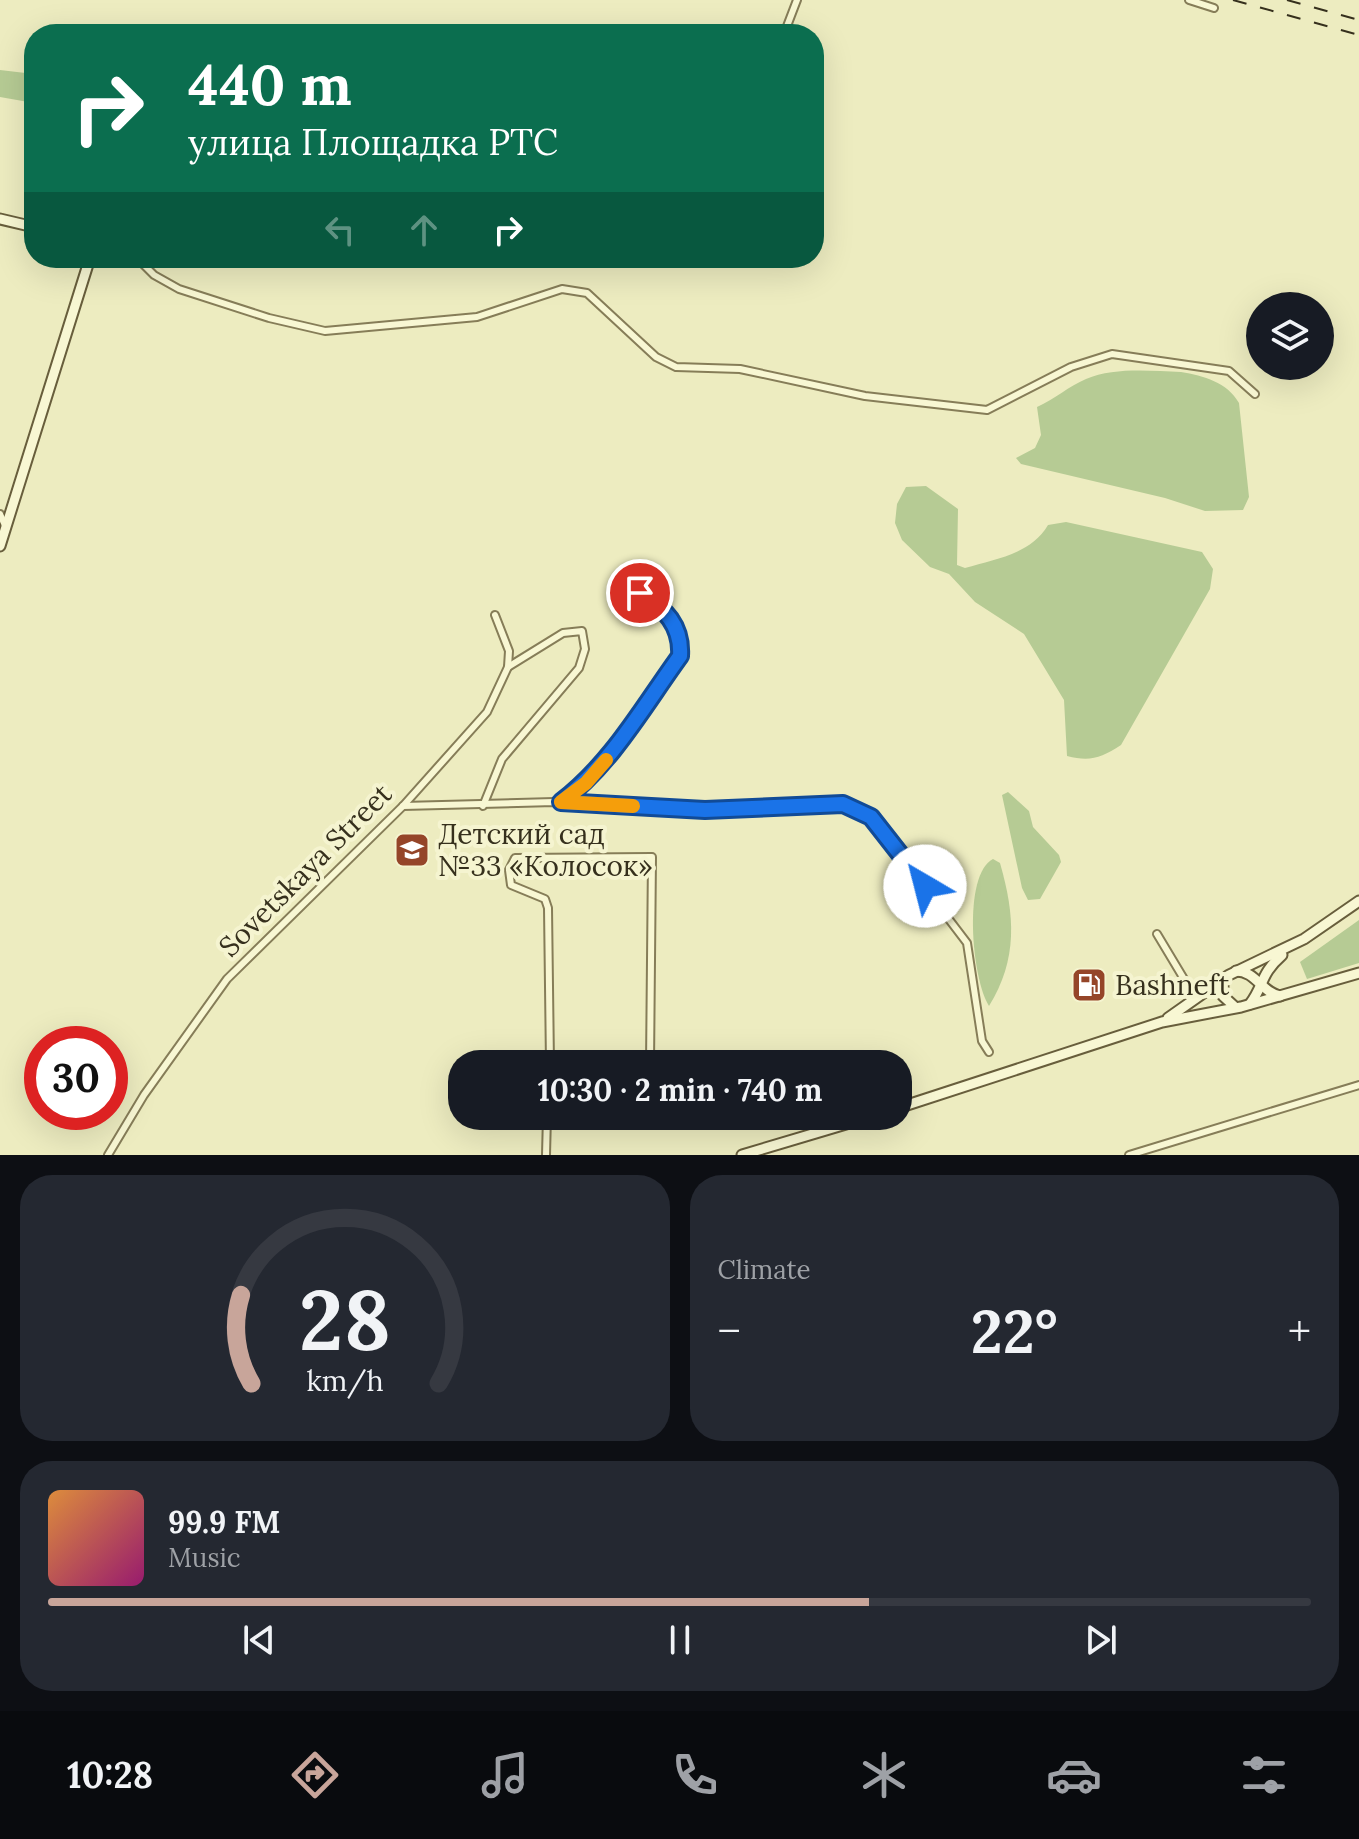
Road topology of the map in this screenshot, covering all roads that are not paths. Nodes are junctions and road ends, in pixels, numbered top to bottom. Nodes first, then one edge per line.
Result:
1 (797, 0) edge
2 (1189, 0) edge
3 (1214, 8) dead end
4 (788, 24) edge
5 (0, 219) edge
6 (24, 225) edge
7 (87, 268) edge
8 (147, 268) edge
9 (1255, 394) dead end
10 (0, 514) edge
11 (6, 528) junction
12 (0, 546) edge
13 (640, 593) dead end
14 (495, 615) dead end
15 (508, 667) junction
16 (561, 802) junction
17 (403, 806) junction
18 (483, 806) junction
19 (1359, 901) edge
20 (1157, 934) dead end
21 (1304, 939) junction
22 (1236, 971) junction
23 (1359, 973) edge
24 (1223, 981) junction
25 (1258, 984) junction
26 (1284, 996) junction
27 (1196, 999) junction
28 (1250, 1004) junction
29 (1235, 1007) junction
30 (1162, 1022) junction
31 (550, 1050) edge
32 (650, 1050) edge
33 (989, 1052) dead end
34 (1359, 1085) edge
35 (912, 1103) edge
36 (547, 1130) edge
37 (826, 1130) edge
38 (108, 1155) edge
39 (546, 1155) edge
40 (742, 1155) edge
41 (1129, 1155) edge

1 - 4 street
2 - 3 street
5 - 6 main road
7 - 11 main road
8 - 9 street
10 - 11 street
11 - 12 main road
13 - 16 street
14 - 15 street
15 - 17 street, Sovetskaya Street
15 - 18 street
16 - 18 street
16 - 33 street
17 - 18 street
17 - 38 street, Sovetskaya Street
19 - 21 main road
20 - 27 street
21 - 22 main road
21 - 25 main road
22 - 24 main road
22 - 25 main road
23 - 26 main road
24 - 27 main road
24 - 29 main road
25 - 26 main road
25 - 28 main road
26 - 28 main road
27 - 30 main road
28 - 29 main road
29 - 30 main road
30 - 35 main road
31 - 32 street
34 - 41 street
36 - 39 street
37 - 40 main road

